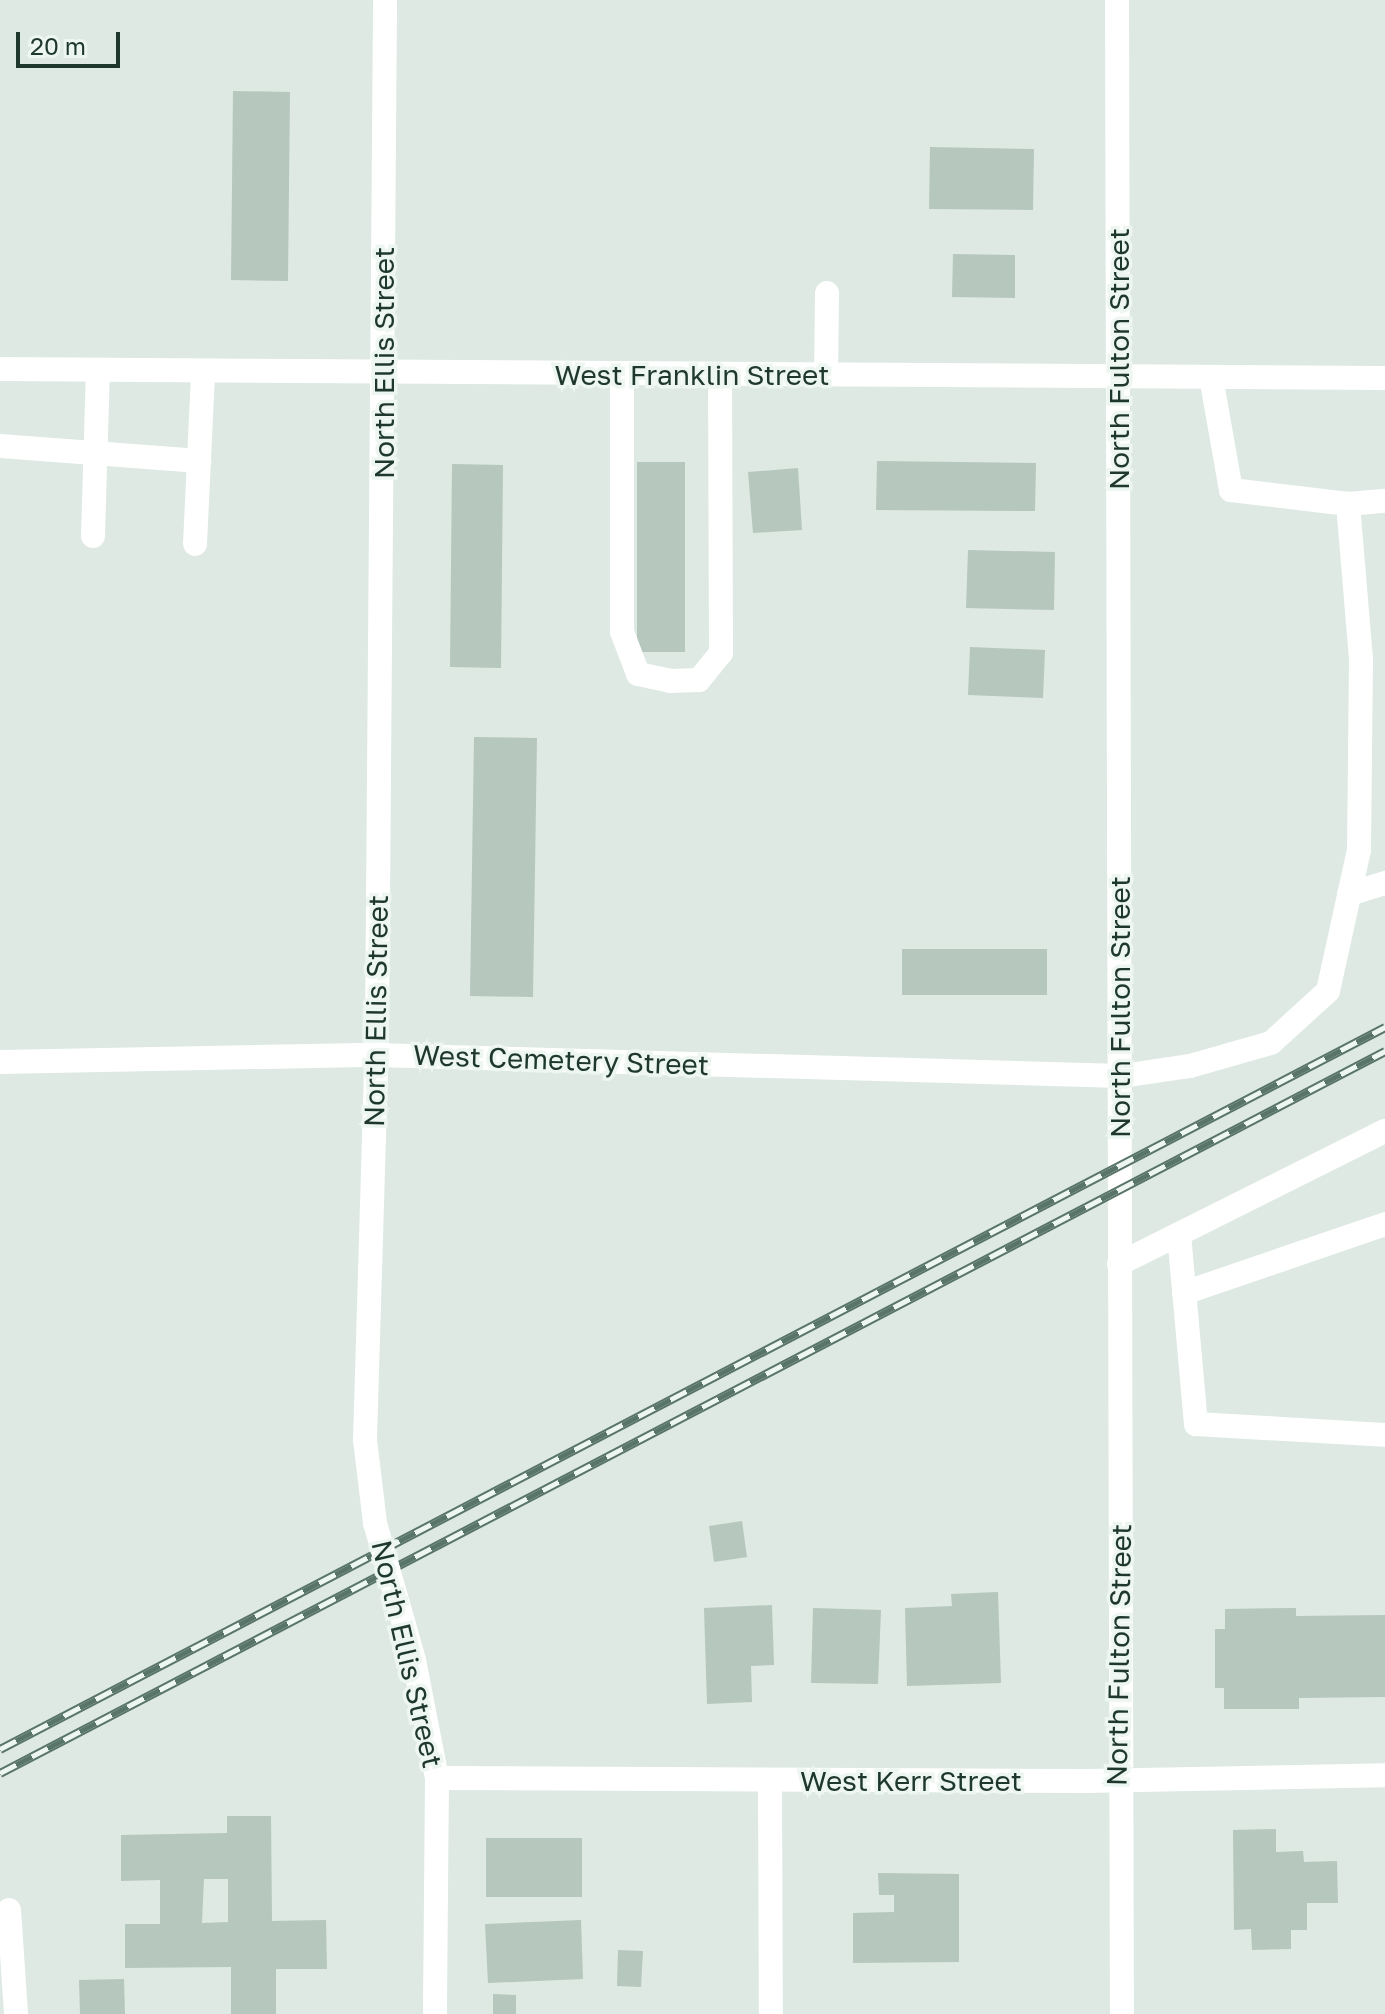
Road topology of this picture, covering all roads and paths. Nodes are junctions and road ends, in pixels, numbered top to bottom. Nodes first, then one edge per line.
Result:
1 (385, 0) edge
2 (1117, 0) edge
3 (827, 293) dead end
4 (0, 369) edge
5 (98, 370) junction
6 (203, 374) junction
7 (384, 374) junction
8 (622, 375) junction
9 (720, 375) junction
10 (826, 376) junction
11 (1119, 377) junction
12 (1211, 377) junction
13 (1385, 378) edge
14 (0, 446) edge
15 (99, 453) junction
16 (199, 461) junction
17 (1385, 501) edge
18 (1348, 504) junction
19 (93, 536) dead end
20 (195, 544) dead end
21 (1385, 883) edge
22 (1349, 894) junction
23 (376, 1055) junction
24 (0, 1062) edge
25 (1122, 1076) junction
26 (1385, 1131) edge
27 (1385, 1224) edge
28 (1179, 1234) junction
29 (1119, 1264) junction
30 (1184, 1293) junction
31 (1385, 1435) edge
32 (1385, 1775) edge
33 (437, 1778) junction
34 (770, 1780) junction
35 (1117, 1780) junction
36 (9, 1910) dead end
37 (16, 2014) edge
38 (435, 2014) edge
39 (771, 2014) edge
40 (1122, 2014) edge

1 - 7 street, North Ellis Street
2 - 11 street, North Fulton Street
3 - 10 street
4 - 5 street, West Franklin Street
5 - 6 street, West Franklin Street
5 - 15 street
6 - 7 street, West Franklin Street
6 - 16 street
7 - 8 street, West Franklin Street
7 - 23 street, North Ellis Street
8 - 9 street, West Franklin Street
8 - 9 street
9 - 10 street, West Franklin Street
10 - 11 street, West Franklin Street
11 - 12 street, West Franklin Street
11 - 25 street, North Fulton Street
12 - 13 street, West Franklin Street
12 - 18 street
14 - 15 street
15 - 16 street
15 - 19 street
16 - 20 street
17 - 18 street
18 - 22 street, West Cemetery Street
21 - 22 street
22 - 25 street, West Cemetery Street
23 - 24 street, West Cemetery Street
23 - 25 street, West Cemetery Street
23 - 33 street, North Ellis Street, bridge
25 - 29 street, North Fulton Street
26 - 28 street
27 - 30 street
28 - 29 street
28 - 30 street
29 - 35 street, North Fulton Street
30 - 31 street
32 - 35 street, West Kerr Street
33 - 34 street, West Kerr Street
33 - 38 street, North Ellis Street
34 - 35 street, West Kerr Street
34 - 39 street
35 - 40 street, North Fulton Street
36 - 37 street

